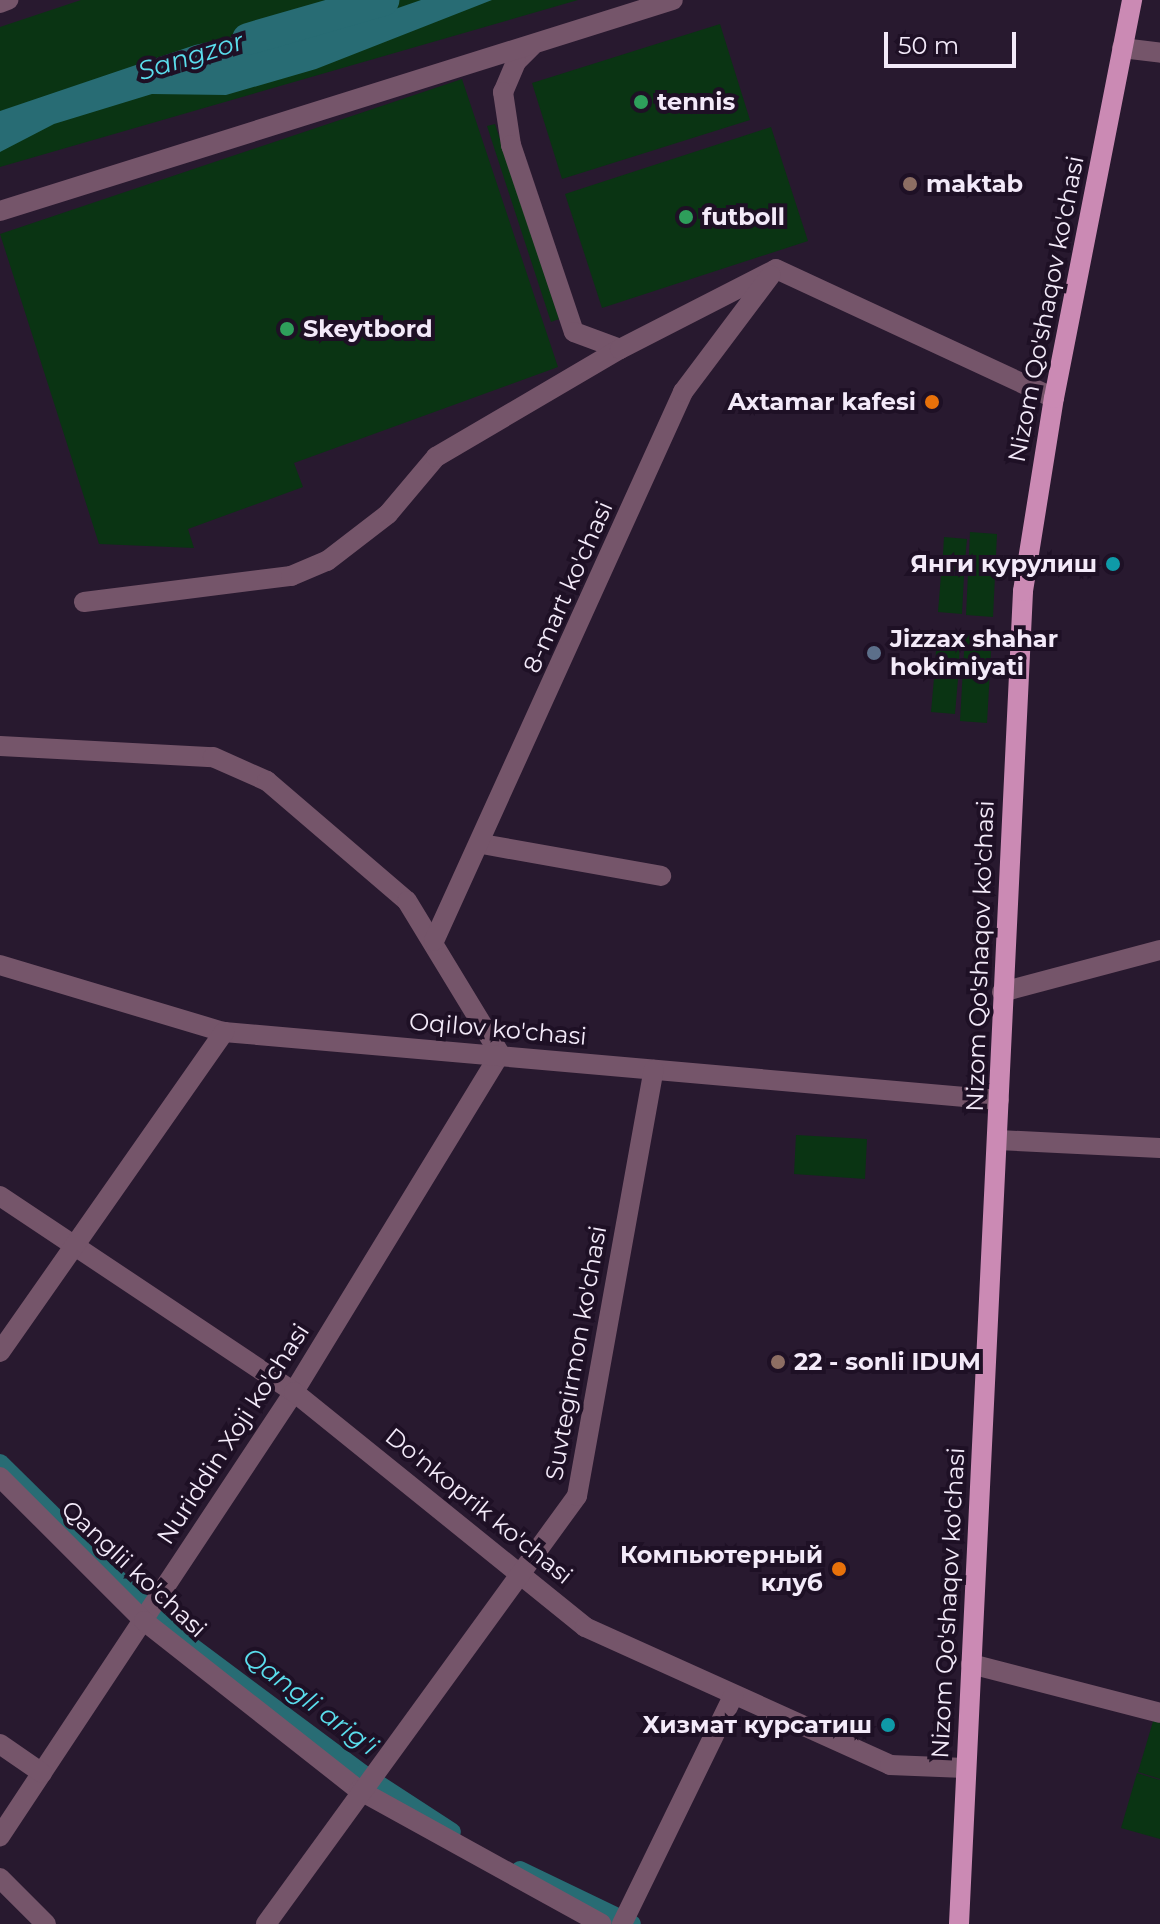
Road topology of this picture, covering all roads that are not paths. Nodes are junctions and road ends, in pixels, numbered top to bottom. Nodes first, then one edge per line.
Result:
1 (8, 0) edge
2 (673, 0) edge
3 (1132, 0) edge
4 (0, 3) edge
5 (535, 43) junction
6 (1122, 48) junction
7 (1160, 53) edge
8 (0, 211) edge
9 (776, 269) junction
10 (620, 349) junction
11 (1054, 398) junction
12 (84, 602) dead end
13 (0, 746) edge
14 (482, 844) junction
15 (661, 876) dead end
16 (434, 941) junction
17 (1160, 950) edge
18 (0, 965) edge
19 (1002, 992) junction
20 (224, 1032) junction
21 (500, 1054) junction
22 (654, 1070) junction
23 (999, 1100) junction
24 (998, 1140) junction
25 (1160, 1148) edge
26 (0, 1196) edge
27 (78, 1245) junction
28 (0, 1352) edge
29 (294, 1392) junction
30 (0, 1477) edge
31 (520, 1571) junction
32 (149, 1612) junction
33 (971, 1664) junction
34 (733, 1696) junction
35 (1160, 1713) edge
36 (0, 1744) edge
37 (965, 1768) junction
38 (42, 1773) junction
39 (365, 1783) junction
40 (0, 1836) edge
41 (0, 1878) edge
42 (624, 1920) edge
43 (46, 1924) edge
44 (266, 1924) edge
45 (602, 1924) edge
46 (959, 1924) edge

1 - 4 street
2 - 5 street
3 - 6 main road, Nizom Qo'shaqov ko'chasi
5 - 8 street
5 - 10 street
6 - 7 street
6 - 11 main road, Nizom Qo'shaqov ko'chasi
9 - 10 street
9 - 11 street
9 - 14 street, 8-mart ko'chasi
10 - 12 street
11 - 19 main road, Nizom Qo'shaqov ko'chasi
13 - 16 street
14 - 15 street
14 - 16 street, 8-mart ko'chasi
16 - 21 street
17 - 19 street
18 - 20 street, Oqilov ko'chasi
19 - 23 main road, Nizom Qo'shaqov ko'chasi
20 - 21 street, Oqilov ko'chasi
20 - 27 street
21 - 22 street, Oqilov ko'chasi
21 - 29 street, Nuriddin Xoji ko'chasi
22 - 23 street, Oqilov ko'chasi
22 - 31 street, Suvtegirmon ko'chasi
23 - 24 main road, Nizom Qo'shaqov ko'chasi
24 - 25 street
24 - 33 main road, Nizom Qo'shaqov ko'chasi
26 - 27 street, Do'nkoprik ko'chasi
27 - 28 street
27 - 29 street, Do'nkoprik ko'chasi
29 - 31 street, Do'nkoprik ko'chasi
29 - 32 street, Nuriddin Xoji ko'chasi
30 - 32 street, Qanglii ko'chasi
31 - 34 street, Do'nkoprik ko'chasi
31 - 39 street, Suvtegirmon ko'chasi
32 - 38 street, Nuriddin Xoji ko'chasi
32 - 39 street, Qanglii ko'chasi
33 - 35 street
33 - 37 main road, Nizom Qo'shaqov ko'chasi
34 - 37 street, Do'nkoprik ko'chasi
34 - 42 street
36 - 38 street
37 - 46 main road, Nizom Qo'shaqov ko'chasi
38 - 40 street, Nuriddin Xoji ko'chasi
39 - 44 street, Suvtegirmon ko'chasi
39 - 45 street, Qanglii ko'chasi
41 - 43 street

